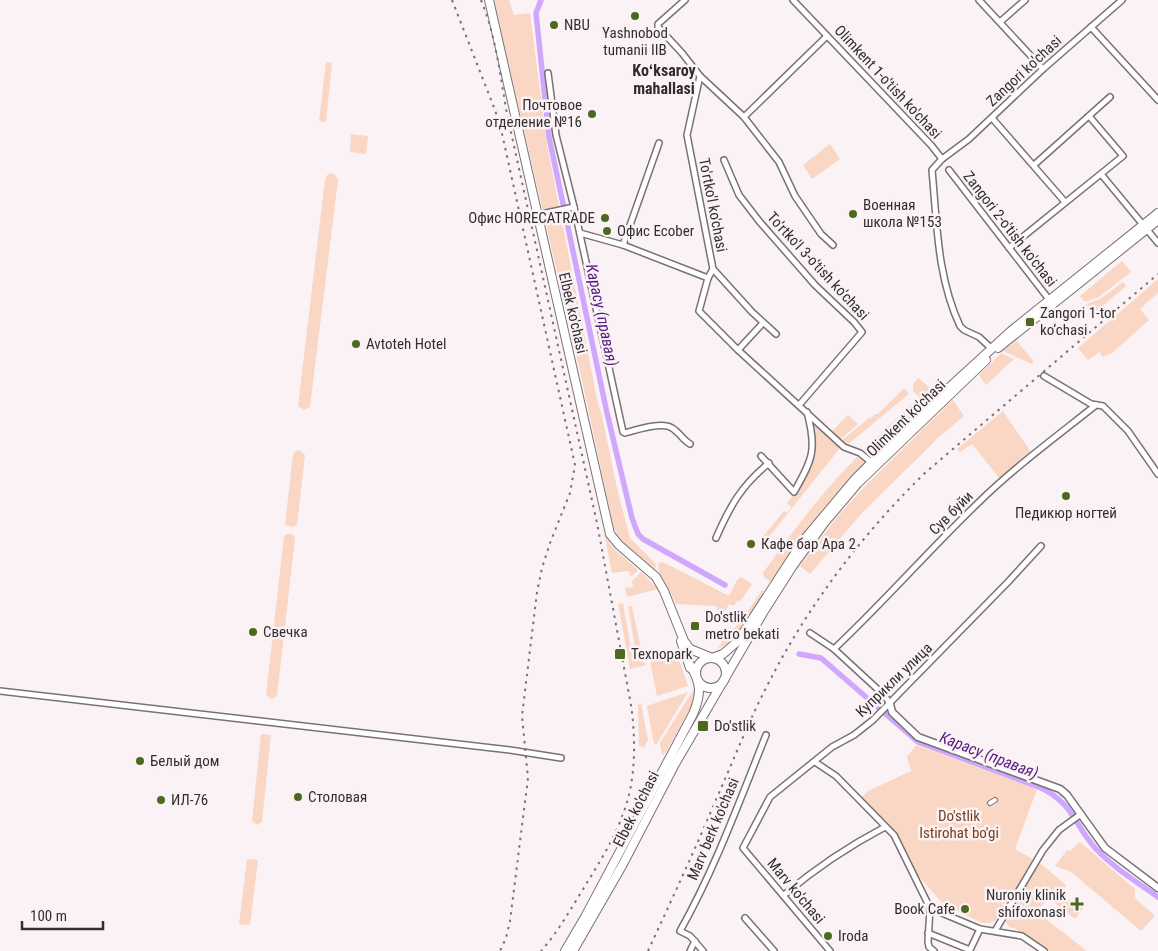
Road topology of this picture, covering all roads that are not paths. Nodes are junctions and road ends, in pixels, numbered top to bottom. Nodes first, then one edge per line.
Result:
1 (489, 0) edge
2 (684, 0) edge
3 (793, 0) edge
4 (979, 0) edge
5 (1025, 0) edge
6 (1122, 0) edge
7 (1000, 22) junction
8 (1091, 27) junction
9 (827, 36) junction
10 (1043, 69) junction
11 (548, 73) dead end
12 (700, 76) junction
13 (1110, 97) dead end
14 (1158, 100) edge
15 (1089, 116) junction
16 (744, 117) junction
17 (992, 118) junction
18 (659, 143) dead end
19 (942, 158) junction
20 (724, 160) dead end
21 (1034, 165) junction
22 (949, 170) dead end
23 (1101, 174) junction
24 (1065, 202) junction
25 (574, 207) junction
26 (1158, 212) edge
27 (536, 215) junction
28 (1158, 220) edge
29 (1145, 226) junction
30 (580, 233) junction
31 (1158, 243) edge
32 (624, 245) junction
33 (833, 245) dead end
34 (1009, 248) junction
35 (713, 269) junction
36 (708, 278) junction
37 (1050, 301) junction
38 (763, 323) junction
39 (776, 334) dead end
40 (991, 348) junction
41 (738, 350) junction
42 (1044, 376) dead end
43 (800, 404) junction
44 (1096, 405) junction
45 (807, 412) junction
46 (690, 444) dead end
47 (762, 456) dead end
48 (871, 462) junction
49 (769, 463) junction
50 (1158, 474) edge
51 (716, 538) dead end
52 (1041, 546) dead end
53 (672, 610) junction
54 (810, 633) dead end
55 (834, 649) junction
56 (712, 658) junction
57 (689, 663) junction
58 (698, 677) junction
59 (724, 680) junction
60 (0, 691) edge
61 (697, 705) junction
62 (888, 706) junction
63 (766, 735) dead end
64 (561, 758) dead end
65 (815, 762) junction
66 (995, 800) dead end
67 (990, 803) dead end
68 (1079, 815) junction
69 (885, 827) junction
70 (743, 848) joint
71 (1158, 888) edge
72 (784, 895) junction
73 (930, 908) junction
74 (745, 918) dead end
75 (980, 929) junction
76 (995, 931) junction
77 (928, 933) junction
78 (695, 941) junction
79 (566, 951) edge
80 (573, 951) edge
81 (690, 951) edge
82 (703, 951) edge
83 (774, 951) edge
84 (830, 951) edge
85 (934, 951) edge
86 (1044, 951) edge

1 - 27 main road, Elbek ko'chasi
2 - 12 street
3 - 9 street, Olimkent 1-o'tish ko'chasi
4 - 7 street
5 - 7 street
6 - 8 street, Zangori ko'chasi
7 - 10 street
8 - 10 street, Zangori ko'chasi
8 - 14 street
9 - 16 street
9 - 19 street, Olimkent 1-o'tish ko'chasi
10 - 17 street, Zangori ko'chasi
11 - 25 street
12 - 16 street
12 - 35 street, To'rtko'l ko'chasi
13 - 15 street
15 - 21 street
15 - 23 street
16 - 33 street
17 - 19 street, Zangori ko'chasi
17 - 21 street
18 - 32 street
19 - 40 street, Olimkent 1-o'tish ko'chasi
20 - 43 street, To'rtko'l 3-o'tish ko'chasi
21 - 24 street
22 - 34 street, Zangori 2-o'tish ko'chasi
23 - 24 street
23 - 29 street
24 - 34 street
25 - 27 street
25 - 30 street
26 - 29 main road, Olimkent ko'chasi
27 - 53 main road, Elbek ko'chasi
28 - 29 main road, Olimkent ko'chasi
29 - 31 street
29 - 37 main road, Olimkent ko'chasi
30 - 32 street
30 - 46 street
32 - 36 street
34 - 37 street, Zangori 2-o'tish ko'chasi
35 - 36 street, To'rtko'l ko'chasi
35 - 38 street
36 - 41 street, To'rtko'l ko'chasi
37 - 40 main road, Olimkent ko'chasi
37 - 59 main road, Olimkent ko'chasi
38 - 39 street
38 - 41 street
40 - 48 main road, Olimkent ko'chasi
41 - 43 street, To'rtko'l ko'chasi
42 - 44 street
43 - 45 street, To'rtko'l ko'chasi
44 - 50 street
44 - 55 street, Сув буйи
45 - 48 street, To'rtko'l ko'chasi
45 - 49 street, To'rtko'l ko'chasi
47 - 49 street
48 - 56 main road, Olimkent ko'chasi
49 - 51 street
52 - 62 street, Куприкли улица
53 - 56 main road, Elbek ko'chasi
53 - 57 main road, Elbek ko'chasi
54 - 55 street
55 - 62 street
56 - 58 main road
56 - 59 main road
57 - 58 main road, Elbek ko'chasi
57 - 61 main road, Elbek ko'chasi
58 - 59 main road
58 - 61 main road, Elbek ko'chasi
59 - 80 main road, Elbek ko'chasi
60 - 64 street
61 - 79 main road, Elbek ko'chasi
62 - 65 street, Куприкли улица
62 - 68 street
63 - 78 street, Marv berk ko'chasi
65 - 69 street
65 - 70 street, Куприкли улица
66 - 67 street
68 - 71 street
68 - 76 street
69 - 72 street
69 - 73 street
70 - 72 street, Marv ko'chasi
72 - 84 street, Marv ko'chasi
73 - 75 street
73 - 77 street
74 - 83 street
75 - 76 street
75 - 77 street
76 - 86 street
77 - 85 street
78 - 81 street
78 - 82 street

